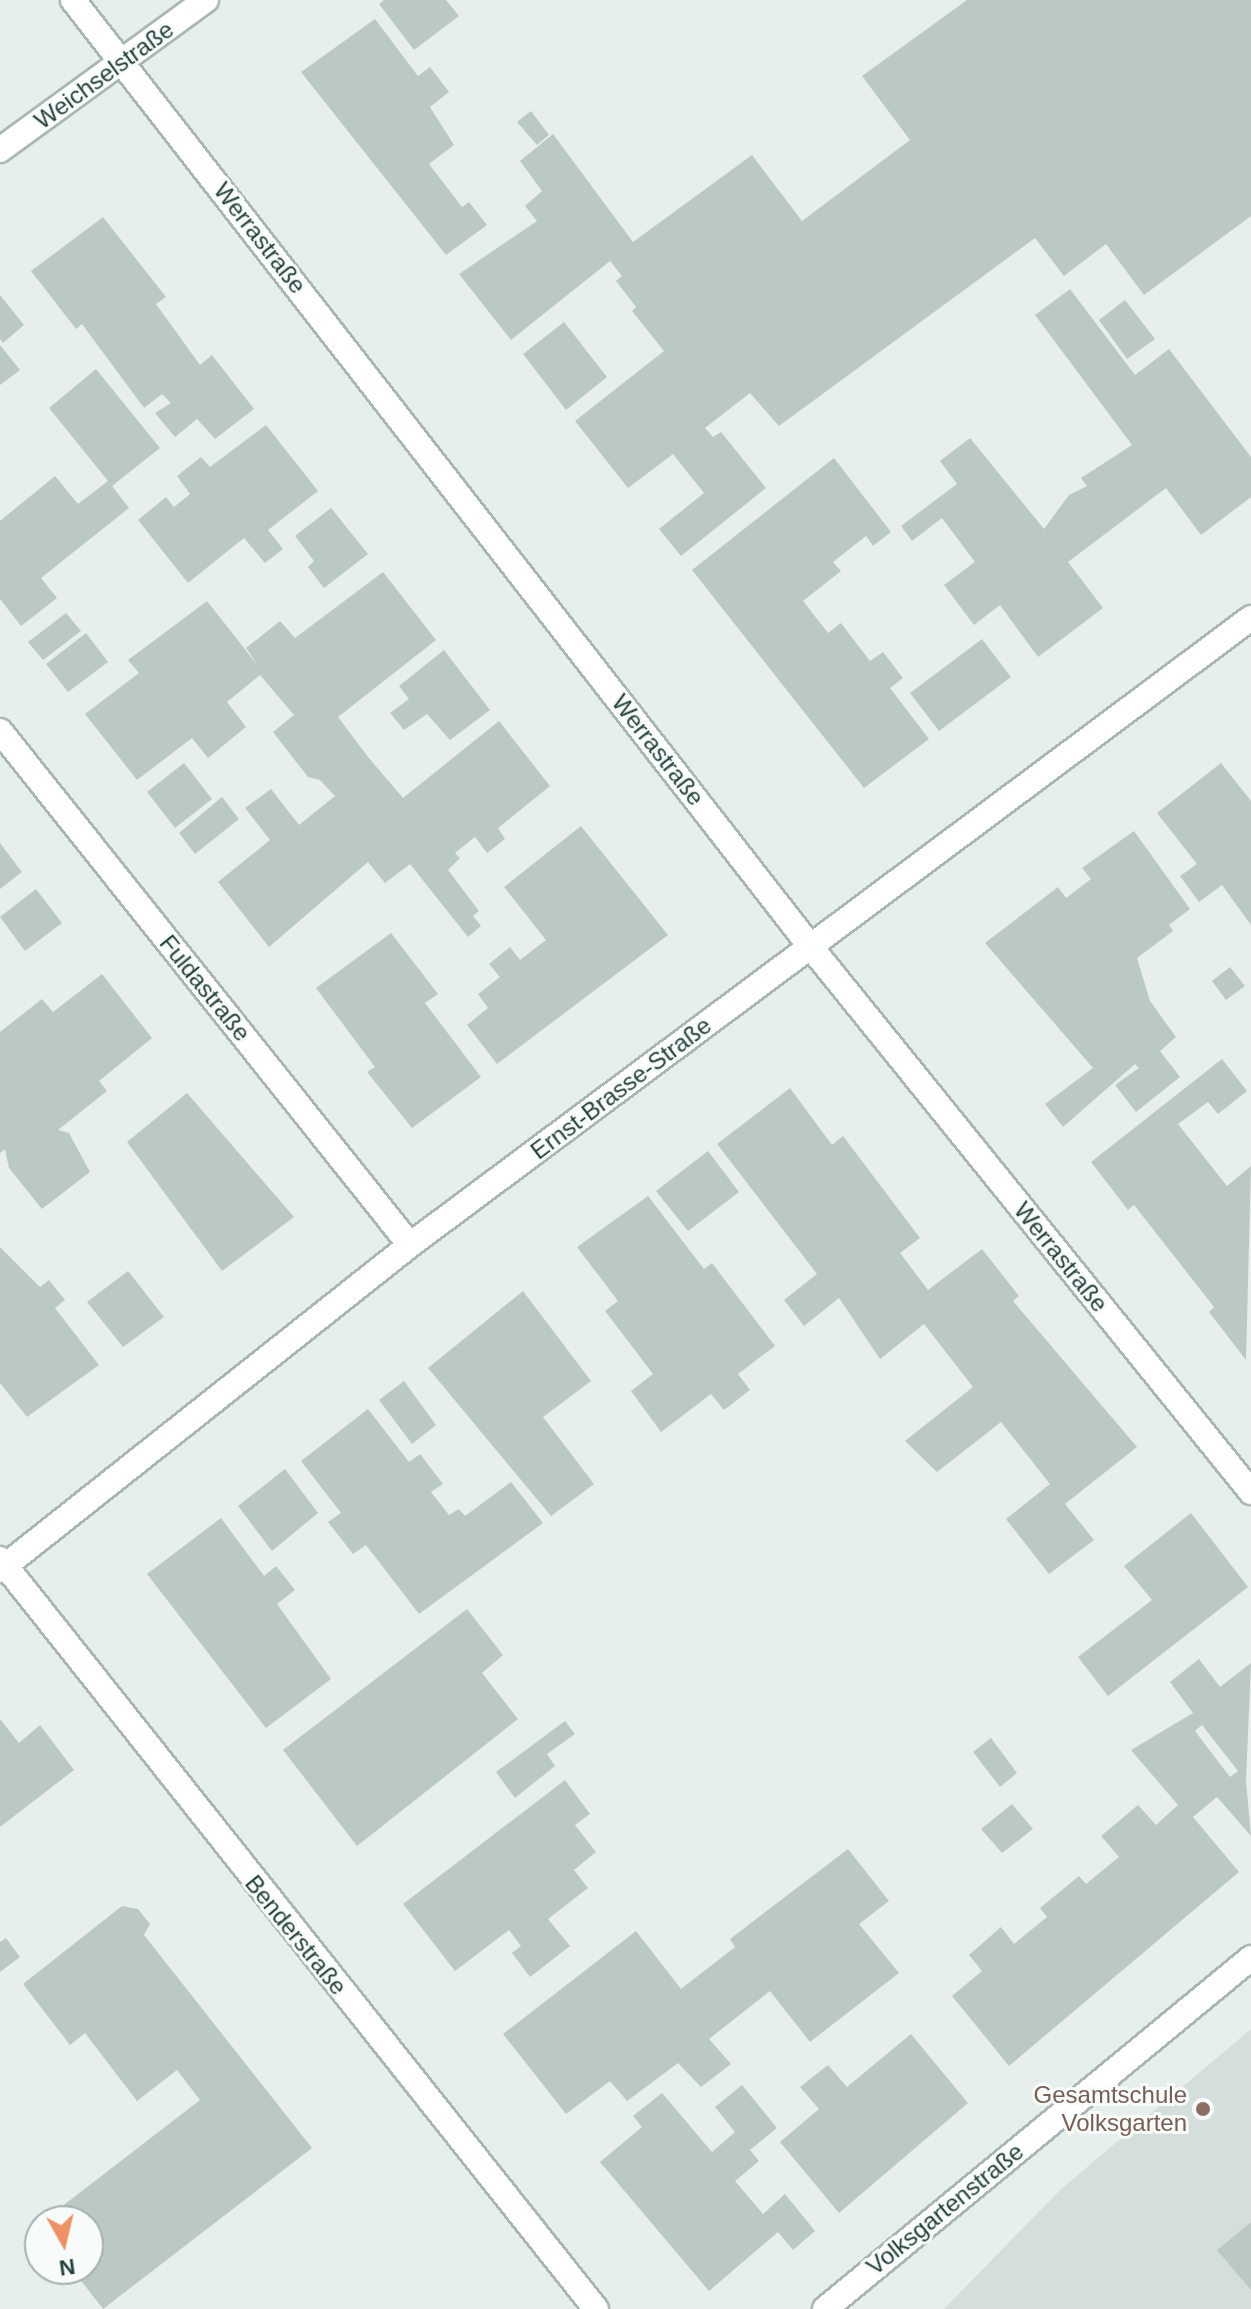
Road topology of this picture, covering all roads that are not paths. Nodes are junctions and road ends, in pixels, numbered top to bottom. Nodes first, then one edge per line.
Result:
1 (73, 0) edge
2 (206, 0) edge
3 (123, 63) junction
4 (0, 150) edge
5 (1251, 618) edge
6 (0, 731) edge
7 (810, 946) junction
8 (410, 1245) junction
9 (1251, 1492) edge
10 (2, 1565) edge
11 (1251, 1958) edge
12 (596, 2309) edge
13 (825, 2309) edge

1 - 3 street, Werrastraße
2 - 3 street, Weichselstraße
3 - 4 street, Weichselstraße
3 - 7 street, Werrastraße
5 - 7 street, Ernst-Brasse-Straße
6 - 8 street, Fuldastraße
7 - 8 street, Ernst-Brasse-Straße
7 - 9 street, Werrastraße
8 - 10 street, Ernst-Brasse-Straße
10 - 12 street, Benderstraße
11 - 13 street, Volksgartenstraße

